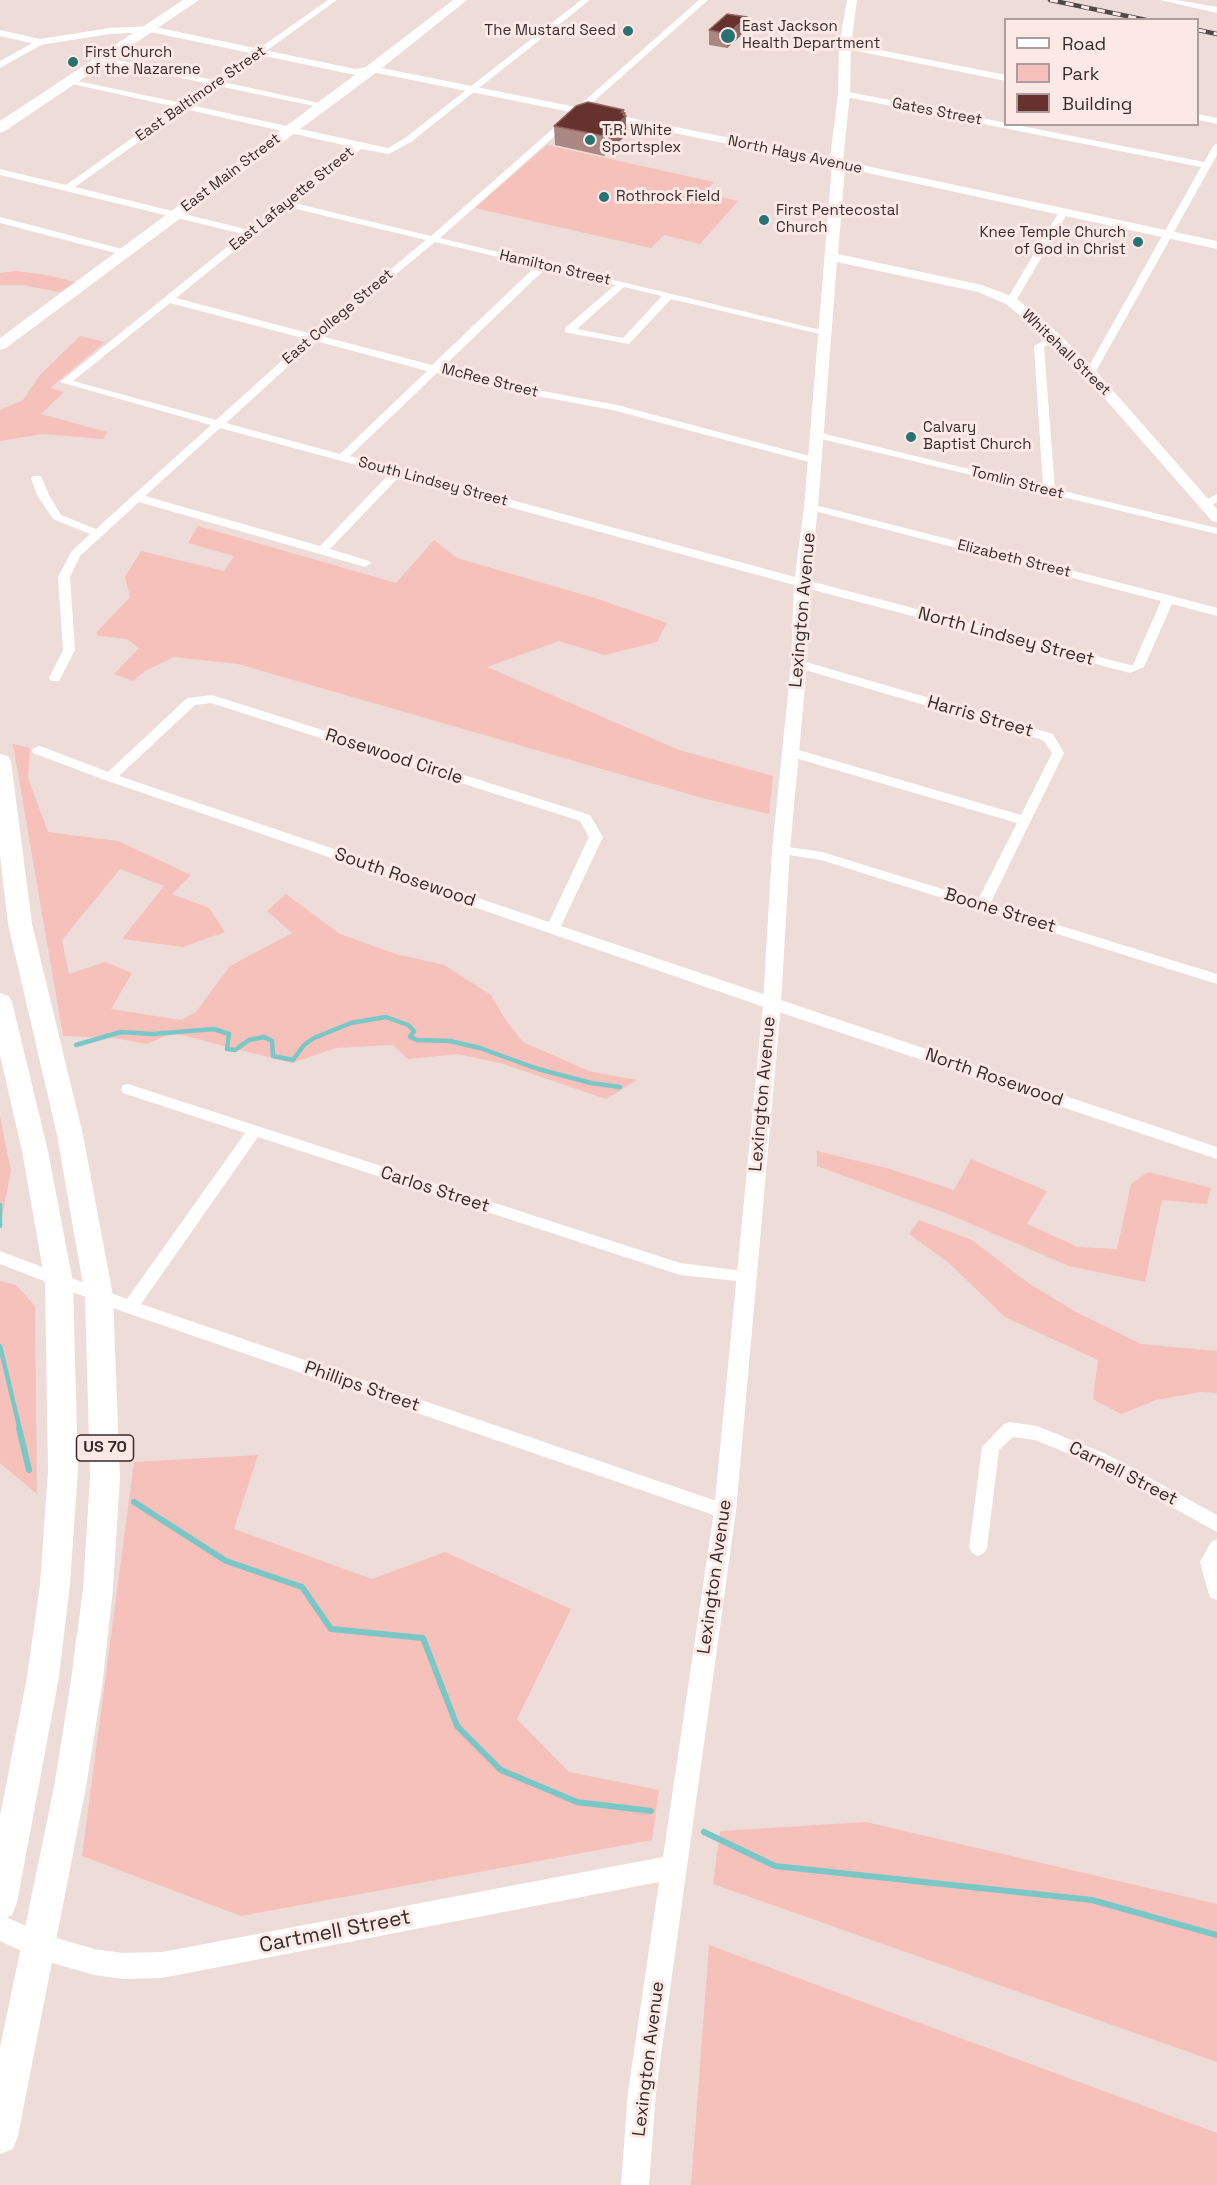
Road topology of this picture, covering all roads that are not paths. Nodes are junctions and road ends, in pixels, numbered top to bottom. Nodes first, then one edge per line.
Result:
1 (179, 0) edge
2 (192, 0) edge
3 (207, 0) edge
4 (333, 0) edge
5 (461, 0) edge
6 (585, 0) edge
7 (704, 0) edge
8 (852, 0) edge
9 (1164, 0) edge
10 (1215, 0) edge
11 (1213, 9) edge
12 (169, 16) junction
13 (150, 29) junction
14 (0, 33) edge
15 (40, 42) junction
16 (845, 46) junction
17 (260, 52) junction
18 (106, 59) junction
19 (0, 65) edge
20 (372, 69) junction
21 (1004, 78) edge
22 (71, 81) junction
23 (216, 83) junction
24 (471, 89) junction
25 (844, 94) junction
26 (321, 106) junction
27 (183, 107) junction
28 (576, 110) junction
29 (1199, 117) edge
30 (1217, 121) edge
31 (1004, 125) edge
32 (1007, 126) edge
33 (0, 128) edge
34 (287, 130) junction
35 (359, 146) junction
36 (1217, 147) edge
37 (837, 163) junction
38 (1206, 165) junction
39 (0, 172) edge
40 (68, 188) junction
41 (286, 204) junction
42 (1064, 212) junction
43 (176, 214) junction
44 (0, 220) edge
45 (251, 233) junction
46 (1169, 235) junction
47 (433, 239) junction
48 (1217, 244) edge
49 (123, 252) junction
50 (833, 257) junction
51 (543, 265) junction
52 (622, 284) junction
53 (669, 295) junction
54 (168, 299) junction
55 (1011, 301) junction
56 (824, 332) junction
57 (314, 337) junction
58 (1054, 337) junction
59 (0, 345) edge
60 (436, 368) junction
61 (1090, 373) junction
62 (65, 382) joint
63 (217, 423) junction
64 (817, 435) junction
65 (342, 458) junction
66 (813, 460) junction
67 (397, 472) junction
68 (37, 478) dead end
69 (1049, 491) junction
70 (139, 498) junction
71 (1212, 500) edge
72 (811, 507) junction
73 (1217, 518) edge
74 (1217, 531) edge
75 (99, 534) junction
76 (323, 550) junction
77 (365, 563) dead end
78 (802, 583) junction
79 (1168, 599) junction
80 (1217, 612) edge
81 (799, 664) junction
82 (55, 678) dead end
83 (39, 750) dead end
84 (790, 752) junction
85 (0, 761) edge
86 (110, 777) junction
87 (1023, 820) junction
88 (781, 850) junction
89 (982, 906) junction
90 (553, 928) junction
91 (1217, 979) edge
92 (0, 1002) edge
93 (772, 1004) junction
94 (128, 1089) dead end
95 (255, 1131) junction
96 (1217, 1153) edge
97 (0, 1257) edge
98 (746, 1276) junction
99 (59, 1282) junction
100 (99, 1296) junction
101 (130, 1307) junction
102 (725, 1511) junction
103 (1217, 1524) edge
104 (1217, 1547) edge
105 (978, 1548) dead end
106 (1217, 1592) edge
107 (674, 1867) junction
108 (0, 1903) edge
109 (0, 1927) edge
110 (39, 1946) junction
111 (0, 2136) edge
112 (635, 2185) edge

1 - 12 highway
2 - 12 highway
3 - 12 highway
4 - 17 street, East Baltimore Street
5 - 20 main road, East Main Street
6 - 24 street, East Lafayette Street
7 - 28 street, East College Street
8 - 16 street, Lexington Avenue
9 - 11 street
10 - 11 street
12 - 13 highway
13 - 15 street, North Hays Avenue
13 - 17 street, North Hays Avenue
13 - 18 highway
14 - 15 street, North Hays Avenue
15 - 19 street
16 - 21 street
16 - 25 street, Lexington Avenue
17 - 20 street, North Hays Avenue
17 - 23 street, East Baltimore Street
18 - 22 highway
18 - 23 street
20 - 24 street, North Hays Avenue
20 - 26 main road, East Main Street
22 - 27 street
22 - 33 highway
23 - 26 street
23 - 27 street, East Baltimore Street
24 - 28 street, North Hays Avenue
24 - 35 street, East Lafayette Street
25 - 31 street, Gates Street
25 - 37 street, Lexington Avenue
26 - 34 main road, East Main Street
27 - 34 street
27 - 40 street, East Baltimore Street
28 - 37 street, North Hays Avenue
28 - 47 street, East College Street
29 - 30 street
32 - 38 street, Gates Street
34 - 35 street
34 - 43 main road, East Main Street
35 - 41 street, East Lafayette Street
36 - 38 street
37 - 42 street, North Hays Avenue
37 - 50 street, Lexington Avenue
38 - 46 street
39 - 40 street
40 - 43 street
41 - 45 street, East Lafayette Street
41 - 47 street, Hamilton Street
42 - 46 street, North Hays Avenue
42 - 55 street
43 - 45 street
43 - 49 main road, East Main Street
44 - 49 street
45 - 54 street, East Lafayette Street
46 - 48 street, North Hays Avenue
46 - 61 street
47 - 51 street, Hamilton Street
47 - 57 street, East College Street
49 - 59 main road, East Main Street
50 - 55 street, Whitehall Street
50 - 56 street, Lexington Avenue
51 - 52 street, Hamilton Street
51 - 60 street
52 - 53 street, Hamilton Street
52 - 53 street
53 - 56 street, Hamilton Street
54 - 57 street, McRee Street
54 - 62 street, East Lafayette Street
55 - 58 street, Whitehall Street
56 - 64 street, Lexington Avenue
57 - 60 street, McRee Street
57 - 63 street, East College Street
58 - 61 street, Whitehall Street
58 - 69 street
60 - 65 street
60 - 66 street, McRee Street
61 - 71 street, Whitehall Street
62 - 63 street, South Lindsey Street
63 - 65 street, South Lindsey Street
63 - 70 street, East College Street
64 - 66 street, Lexington Avenue
64 - 69 street, Tomlin Street
65 - 67 street, South Lindsey Street
66 - 72 street, Lexington Avenue
67 - 76 street
67 - 78 street, South Lindsey Street
68 - 75 street
69 - 74 street, Tomlin Street
70 - 75 street, East College Street
70 - 76 street
71 - 73 street, Whitehall Street
72 - 78 street, Lexington Avenue
72 - 79 street, Elizabeth Street
75 - 82 street, East College Street
76 - 77 street
78 - 79 street, North Lindsey Street
78 - 81 street, Lexington Avenue
79 - 80 street, Elizabeth Street
81 - 84 street, Lexington Avenue
81 - 87 street, Harris Street
83 - 86 street, South Rosewood
84 - 87 street
84 - 88 street, Lexington Avenue
85 - 100 highway, US 70
86 - 90 street, South Rosewood
86 - 90 street, Rosewood Circle
87 - 89 street, Harris Street
88 - 89 street, Boone Street
88 - 93 street, Lexington Avenue
89 - 91 street, Boone Street
90 - 93 street, South Rosewood
92 - 99 highway, US 70
93 - 96 street, North Rosewood
93 - 98 street, Lexington Avenue
94 - 95 street, Carlos Street
95 - 98 street, Carlos Street
95 - 101 street
97 - 99 street, Phillips Street
98 - 102 street, Lexington Avenue
99 - 100 street, Phillips Street
99 - 108 highway, US 70
100 - 101 street, Phillips Street
100 - 110 highway, US 70
101 - 102 street, Phillips Street
102 - 107 street, Lexington Avenue
103 - 105 street, Carnell Street
104 - 106 street
107 - 110 street, Cartmell Street
107 - 112 street, Lexington Avenue
109 - 110 street, Cartmell Street
110 - 111 highway, US 70

